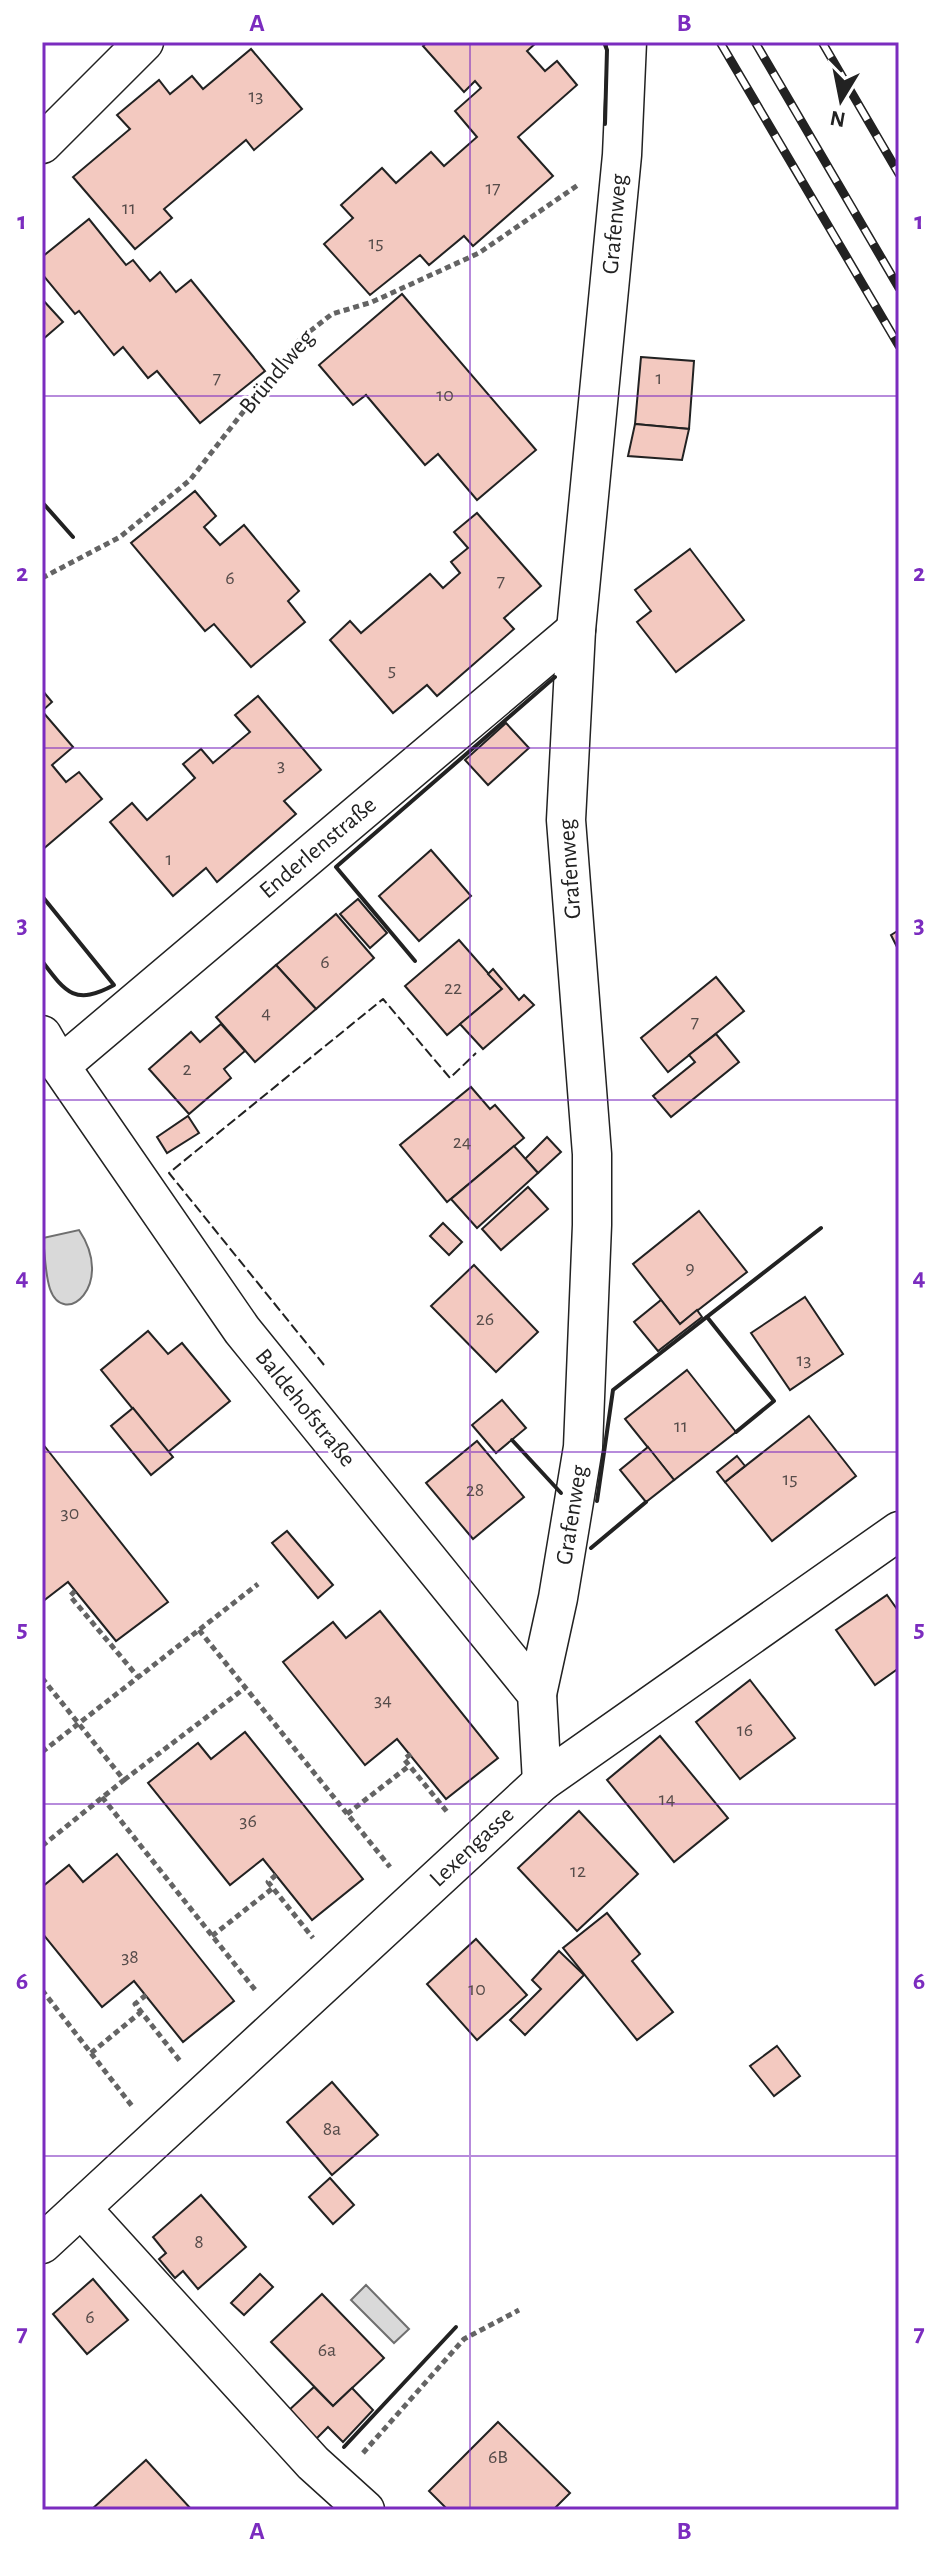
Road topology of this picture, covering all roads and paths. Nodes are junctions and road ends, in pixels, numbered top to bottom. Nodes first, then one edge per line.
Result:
1 (144, 42) edge
2 (627, 42) edge
3 (42, 144) edge
4 (622, 155) junction
5 (42, 578) edge
6 (576, 630) junction
7 (51, 1050) edge
8 (899, 1531) edge
9 (258, 1584) dead end
10 (75, 1591) dead end
11 (199, 1630) junction
12 (138, 1677) junction
13 (42, 1678) edge
14 (245, 1688) junction
15 (537, 1694) junction
16 (78, 1723) junction
17 (42, 1752) edge
18 (411, 1754) dead end
19 (410, 1766) junction
20 (124, 1780) junction
21 (542, 1782) junction
22 (102, 1797) junction
23 (347, 1814) junction
24 (474, 1845) junction
25 (42, 1846) edge
26 (276, 1875) dead end
27 (273, 1888) junction
28 (415, 1899) junction
29 (212, 1936) junction
30 (339, 1970) junction
31 (42, 1990) edge
32 (146, 1995) dead end
33 (141, 2012) junction
34 (281, 2023) junction
35 (91, 2053) junction
36 (206, 2092) junction
37 (157, 2137) junction
38 (81, 2208) junction
39 (42, 2244) edge
40 (519, 2310) dead end
41 (337, 2484) junction
42 (365, 2510) edge

1 - 3 street
2 - 4 street, Grafenweg
4 - 5 path, Bründlweg
4 - 6 street, Grafenweg
6 - 7 street, Enderlenstraße
6 - 15 street, Grafenweg
7 - 15 street, Baldehofstraße
8 - 21 street, Lexengasse
9 - 11 path
10 - 12 path
11 - 12 path
11 - 14 path
12 - 16 path
13 - 16 path
14 - 20 path
14 - 23 path
15 - 21 street
16 - 17 path
16 - 20 path
18 - 19 path
19 - 23 path
19 - 24 path
20 - 22 path
21 - 24 street, Lexengasse
22 - 25 path
22 - 29 path
23 - 28 path
24 - 28 street, Lexengasse
26 - 27 path
27 - 29 path
27 - 30 path
28 - 30 street, Lexengasse
29 - 34 path
30 - 34 street, Lexengasse
31 - 35 path
32 - 33 path
33 - 35 path
33 - 36 path
34 - 36 street, Lexengasse
35 - 37 path
36 - 37 street, Lexengasse
37 - 38 street, Lexengasse
38 - 39 street, Lexengasse
38 - 41 street
40 - 41 path
41 - 42 street

